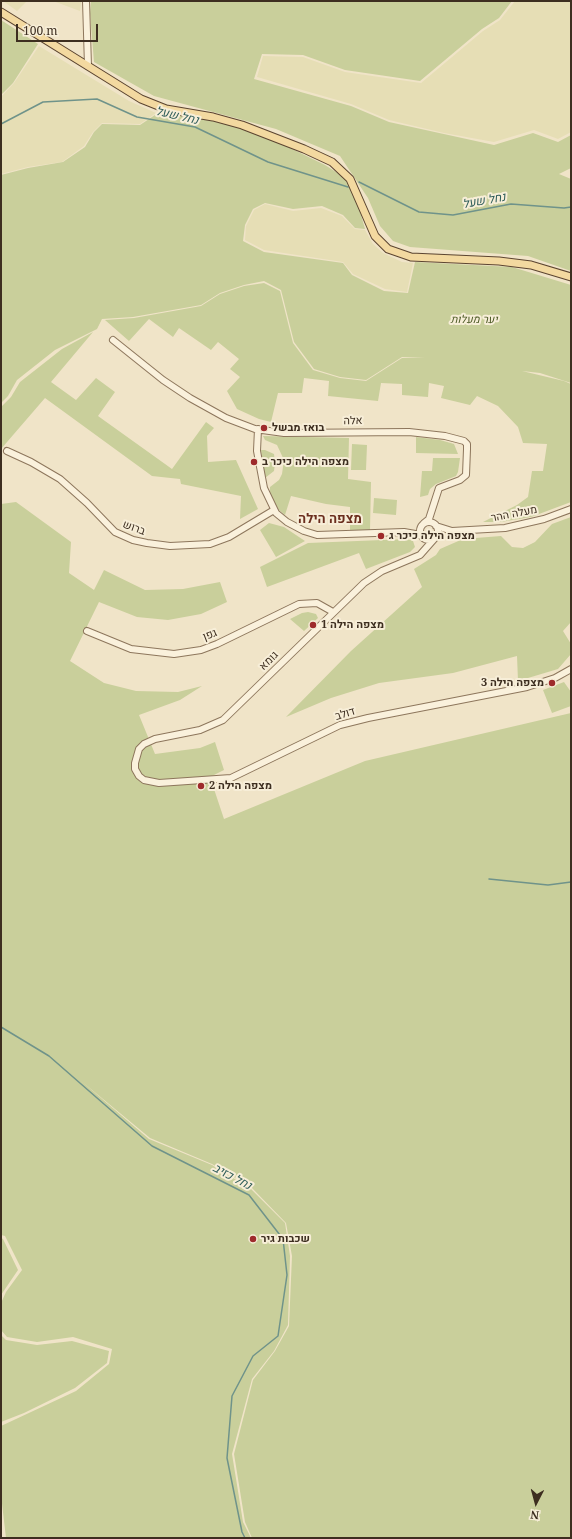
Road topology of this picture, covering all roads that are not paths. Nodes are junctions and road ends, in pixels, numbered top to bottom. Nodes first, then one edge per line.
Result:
1 (86, 1) edge
2 (1, 12) edge
3 (88, 66) junction
4 (571, 277) edge
5 (113, 340) dead end
6 (258, 429) junction
7 (7, 452) dead end
8 (434, 506) junction
9 (571, 509) edge
10 (274, 510) junction
11 (423, 524) junction
12 (435, 525) junction
13 (458, 531) junction
14 (404, 532) junction
15 (422, 537) junction
16 (436, 537) junction
17 (420, 555) junction
18 (333, 612) junction
19 (87, 631) dead end
20 (571, 669) edge
21 (135, 769) joint

1 - 3 street
2 - 3 main road
3 - 4 main road
5 - 6 street, אלה
6 - 8 street, אלה
6 - 10 street
7 - 10 street, ברוש
8 - 11 street, אלה
8 - 12 street, אלה
9 - 13 street, מעלה ההר
10 - 14 street
11 - 12 street
11 - 14 street
11 - 15 street
12 - 13 street, מעלה ההר
12 - 16 street
13 - 16 street, מעלה ההר
14 - 15 street
15 - 16 street
15 - 17 street
16 - 17 street
17 - 18 street, גומא
18 - 19 street, גפן
18 - 21 street, גומא
20 - 21 street, דולב

